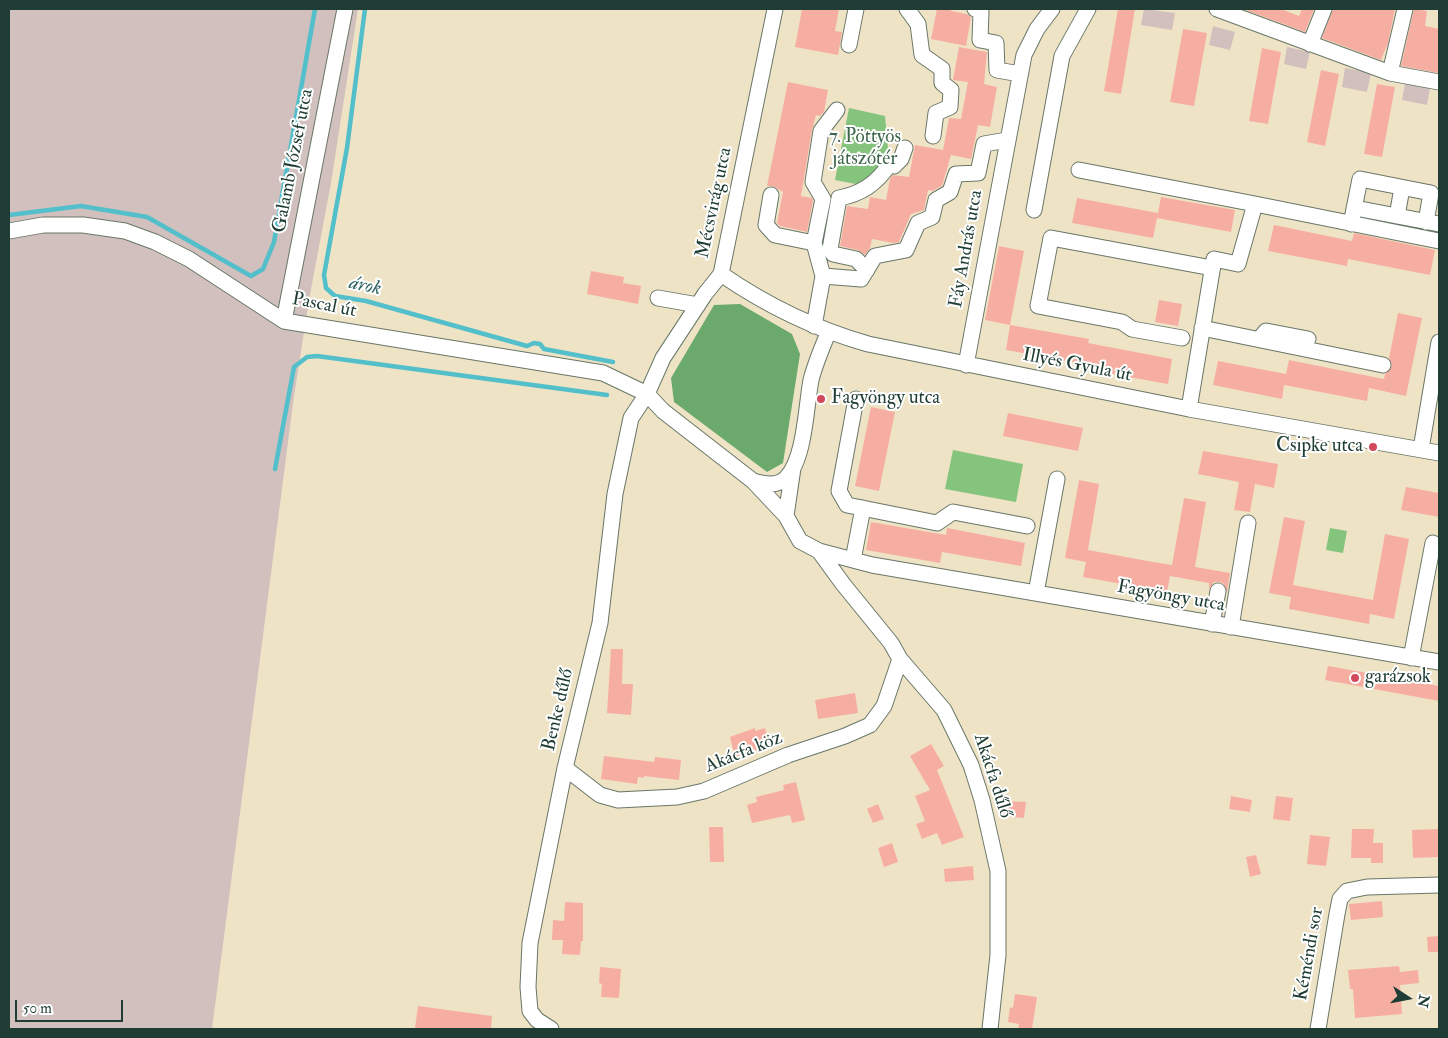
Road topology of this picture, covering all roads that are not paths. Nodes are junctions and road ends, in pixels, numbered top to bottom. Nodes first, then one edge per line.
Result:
1 (345, 9) edge
2 (776, 9) edge
3 (856, 9) edge
4 (907, 9) edge
5 (975, 9) edge
6 (1052, 9) edge
7 (1088, 9) edge
8 (1217, 9) edge
9 (1324, 9) edge
10 (1406, 9) edge
11 (1238, 12) edge
12 (1310, 44) junction
13 (849, 45) dead end
14 (1390, 73) junction
15 (1020, 74) junction
16 (1439, 82) edge
17 (837, 110) dead end
18 (933, 136) dead end
19 (1007, 140) junction
20 (905, 148) dead end
21 (1079, 170) dead end
22 (1402, 188) junction
23 (771, 195) dead end
24 (1255, 204) junction
25 (1354, 208) junction
26 (1034, 210) dead end
27 (1397, 216) junction
28 (1433, 223) edge
29 (1351, 224) junction
30 (9, 230) edge
31 (1439, 241) edge
32 (814, 243) junction
33 (1212, 268) junction
34 (867, 270) junction
35 (722, 274) junction
36 (823, 276) junction
37 (658, 298) dead end
38 (698, 305) junction
39 (284, 321) junction
40 (814, 326) junction
41 (1202, 328) junction
42 (828, 333) junction
43 (1182, 338) dead end
44 (1308, 339) dead end
45 (1259, 340) junction
46 (1439, 342) edge
47 (966, 365) junction
48 (1383, 366) dead end
49 (1437, 368) edge
50 (647, 394) junction
51 (856, 399) dead end
52 (1189, 409) junction
53 (1421, 449) junction
54 (1439, 452) edge
55 (794, 466) junction
56 (1058, 479) dead end
57 (753, 480) junction
58 (863, 508) junction
59 (786, 516) junction
60 (1248, 523) dead end
61 (1027, 526) dead end
62 (819, 551) junction
63 (1434, 551) edge
64 (853, 560) junction
65 (1218, 591) dead end
66 (1036, 593) junction
67 (1212, 624) junction
68 (1231, 627) junction
69 (1411, 658) junction
70 (900, 659) junction
71 (1439, 662) edge
72 (566, 768) junction
73 (1439, 885) edge
74 (551, 1029) edge
75 (990, 1029) edge
76 (1318, 1029) edge

1 - 39 street, Galamb József utca
2 - 35 street, Mécsvirág utca
3 - 13 street
4 - 18 street
5 - 15 street
6 - 15 street, Fáy András utca
7 - 26 street
8 - 11 street
9 - 12 street
10 - 14 street
11 - 12 street
12 - 14 street
14 - 16 street
15 - 19 street, Fáy András utca
17 - 32 street
19 - 34 street, Fáy András utca
19 - 47 street, Fáy András utca
20 - 34 street
21 - 24 street
22 - 25 street
22 - 27 street
22 - 28 street
23 - 32 street
24 - 29 street
24 - 33 street
25 - 27 street
25 - 29 street
27 - 28 street
29 - 31 street
30 - 39 street, Pascal út
32 - 36 street
33 - 41 street
33 - 43 street
34 - 36 street, Fáy András utca
35 - 38 street, Mécsvirág utca
35 - 40 street, Illyés Gyula út
36 - 40 street
37 - 38 street
38 - 50 street, Mécsvirág utca
39 - 50 street, Pascal út
40 - 42 street, Illyés Gyula út
41 - 45 street
41 - 52 street
42 - 47 street, Illyés Gyula út
42 - 55 street
44 - 45 street
45 - 48 street
46 - 49 street
47 - 52 street, Illyés Gyula út
49 - 53 street
50 - 57 street, Fagyöngy utca
50 - 72 street, Benke dűlő
51 - 58 street
52 - 53 street, Illyés Gyula út
53 - 54 street, Illyés Gyula út
55 - 57 street
55 - 59 street
56 - 66 street
57 - 59 street, Fagyöngy utca
58 - 61 street
58 - 64 street
59 - 62 street, Fagyöngy utca
60 - 68 street
62 - 64 street, Fagyöngy utca
62 - 70 street, Akácfa dűlő
63 - 69 street
64 - 66 street, Fagyöngy utca
65 - 67 street
66 - 67 street, Fagyöngy utca
67 - 68 street, Fagyöngy utca
68 - 69 street, Fagyöngy utca
69 - 71 street, Fagyöngy utca
70 - 72 street, Akácfa köz
70 - 75 street, Akácfa dűlő
72 - 74 street, Benke dűlő
73 - 76 street, Kéméndi sor

